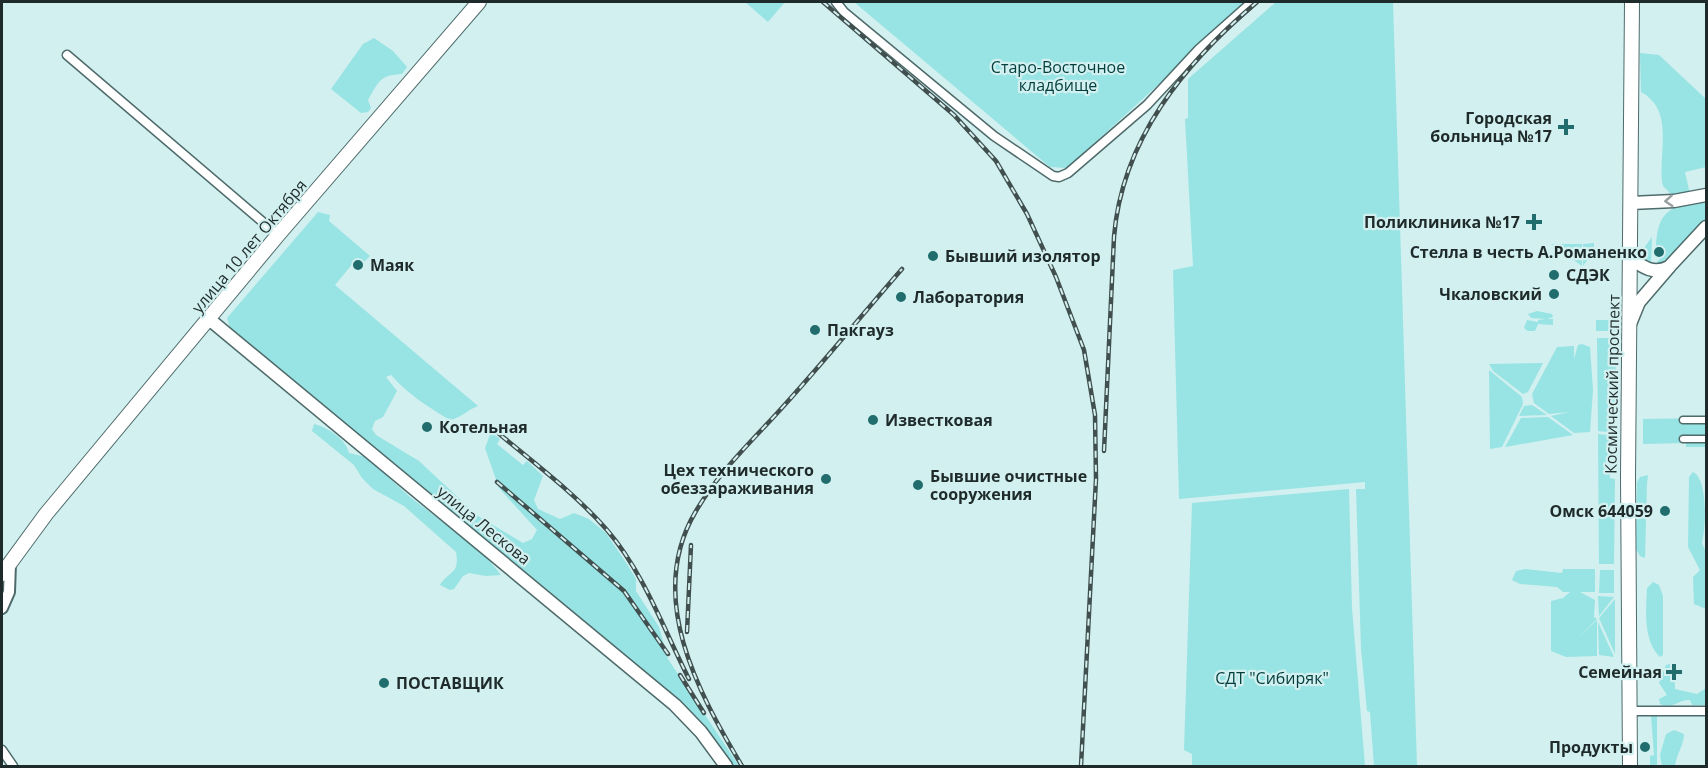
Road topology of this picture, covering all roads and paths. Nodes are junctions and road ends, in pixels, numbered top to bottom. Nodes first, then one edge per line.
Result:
1 (479, 2) edge
2 (836, 2) edge
3 (1252, 2) edge
4 (1632, 2) edge
5 (67, 55) dead end
6 (1707, 195) edge
7 (1631, 203) junction
8 (1707, 226) edge
9 (278, 235) junction
10 (1630, 258) junction
11 (1669, 267) junction
12 (209, 319) junction
13 (1629, 328) junction
14 (1683, 420) dead end
15 (1707, 420) edge
16 (1683, 439) dead end
17 (1707, 439) edge
18 (4, 566) edge
19 (2, 608) edge
20 (1630, 711) junction
21 (1707, 711) edge
22 (2, 750) edge
23 (8, 763) edge
24 (726, 766) edge
25 (1630, 766) edge

1 - 9 main road, улица 10 лет Октября
2 - 3 street
4 - 7 main road, Космический проспект
5 - 9 street
6 -> 7 main road
7 - 10 main road, Космический проспект
8 - 11 main road
9 - 12 main road, улица 10 лет Октября
10 - 11 main road
10 - 13 main road, Космический проспект
11 - 13 main road
12 - 18 main road, улица 10 лет Октября
12 - 24 main road, улица Лескова
13 - 20 main road, Космический проспект
14 - 15 street
16 - 17 street
18 - 19 street
20 - 21 street
20 - 25 main road, Космический проспект
22 - 23 street

